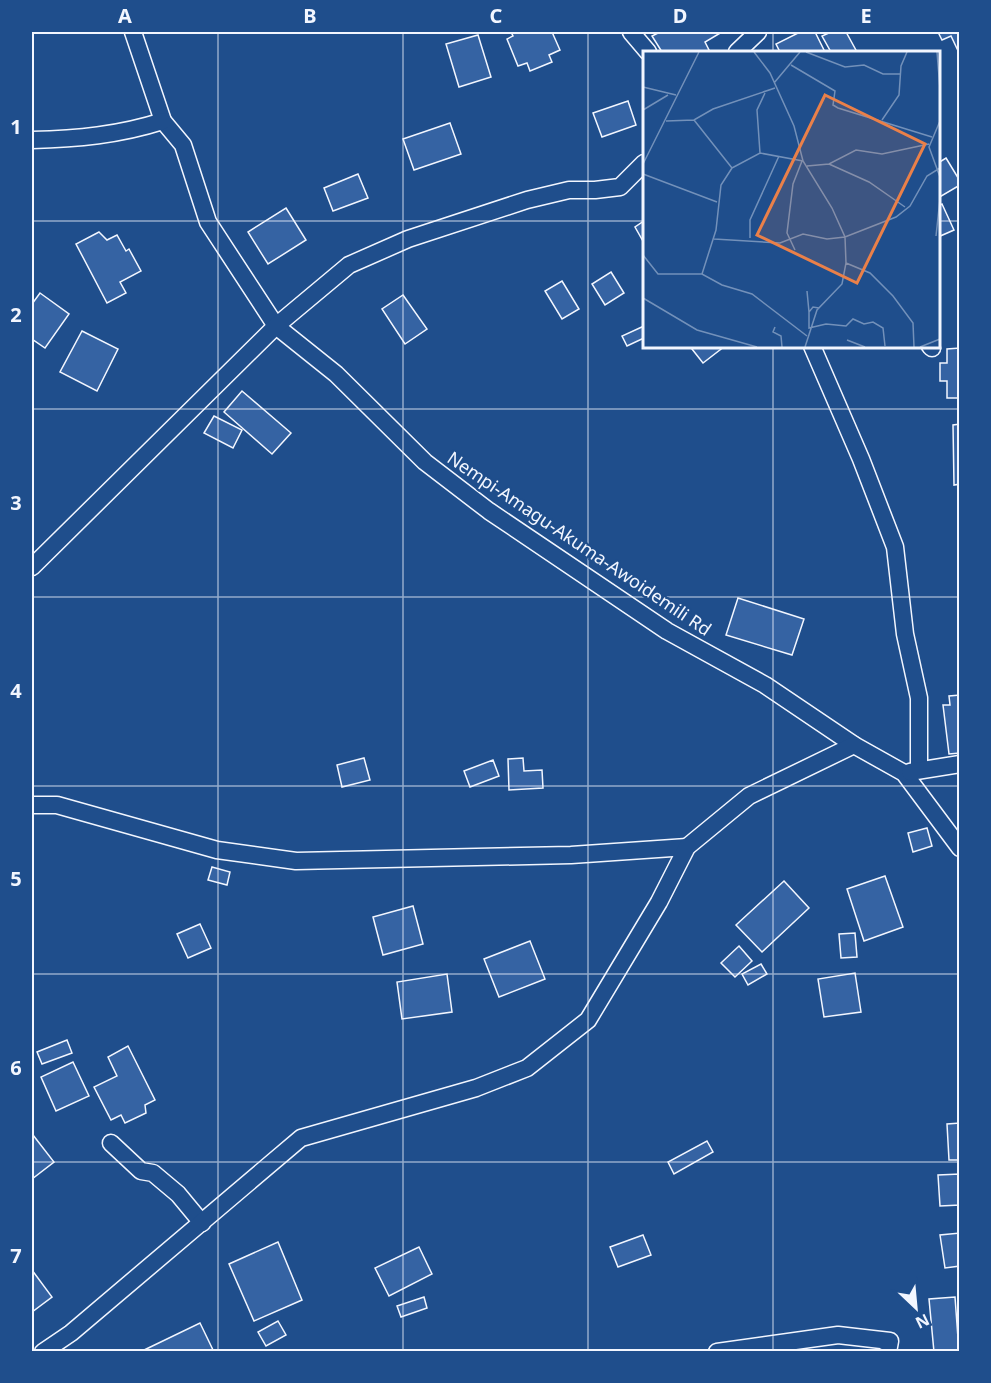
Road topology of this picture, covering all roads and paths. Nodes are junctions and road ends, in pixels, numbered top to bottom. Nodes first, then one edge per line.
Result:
1 (133, 32) edge
2 (631, 32) edge
3 (758, 32) edge
4 (647, 51) edge
5 (738, 51) edge
6 (163, 121) junction
7 (32, 140) edge
8 (643, 166) edge
9 (276, 326) junction
10 (813, 348) edge
11 (32, 567) edge
12 (854, 745) junction
13 (960, 765) edge
14 (911, 772) junction
15 (32, 805) edge
16 (687, 847) junction
17 (960, 848) edge
18 (111, 1143) dead end
19 (202, 1222) junction
20 (43, 1352) edge
21 (717, 1352) edge
22 (888, 1352) edge

1 - 6 street, Nempi-Amagu-Akuma-Awoidemili Rd
2 - 4 street
3 - 5 street
6 - 7 street
6 - 9 street, Nempi-Amagu-Akuma-Awoidemili Rd
8 - 9 street
9 - 11 street
9 - 12 street, Nempi-Amagu-Akuma-Awoidemili Rd
10 - 14 street
12 - 14 street, Nempi-Amagu-Akuma-Awoidemili Rd
12 - 16 street
13 - 14 street
14 - 17 street, Nempi-Amagu-Akuma-Awoidemili Rd
15 - 16 street
16 - 19 street
18 - 19 street
19 - 20 street
21 - 22 street

